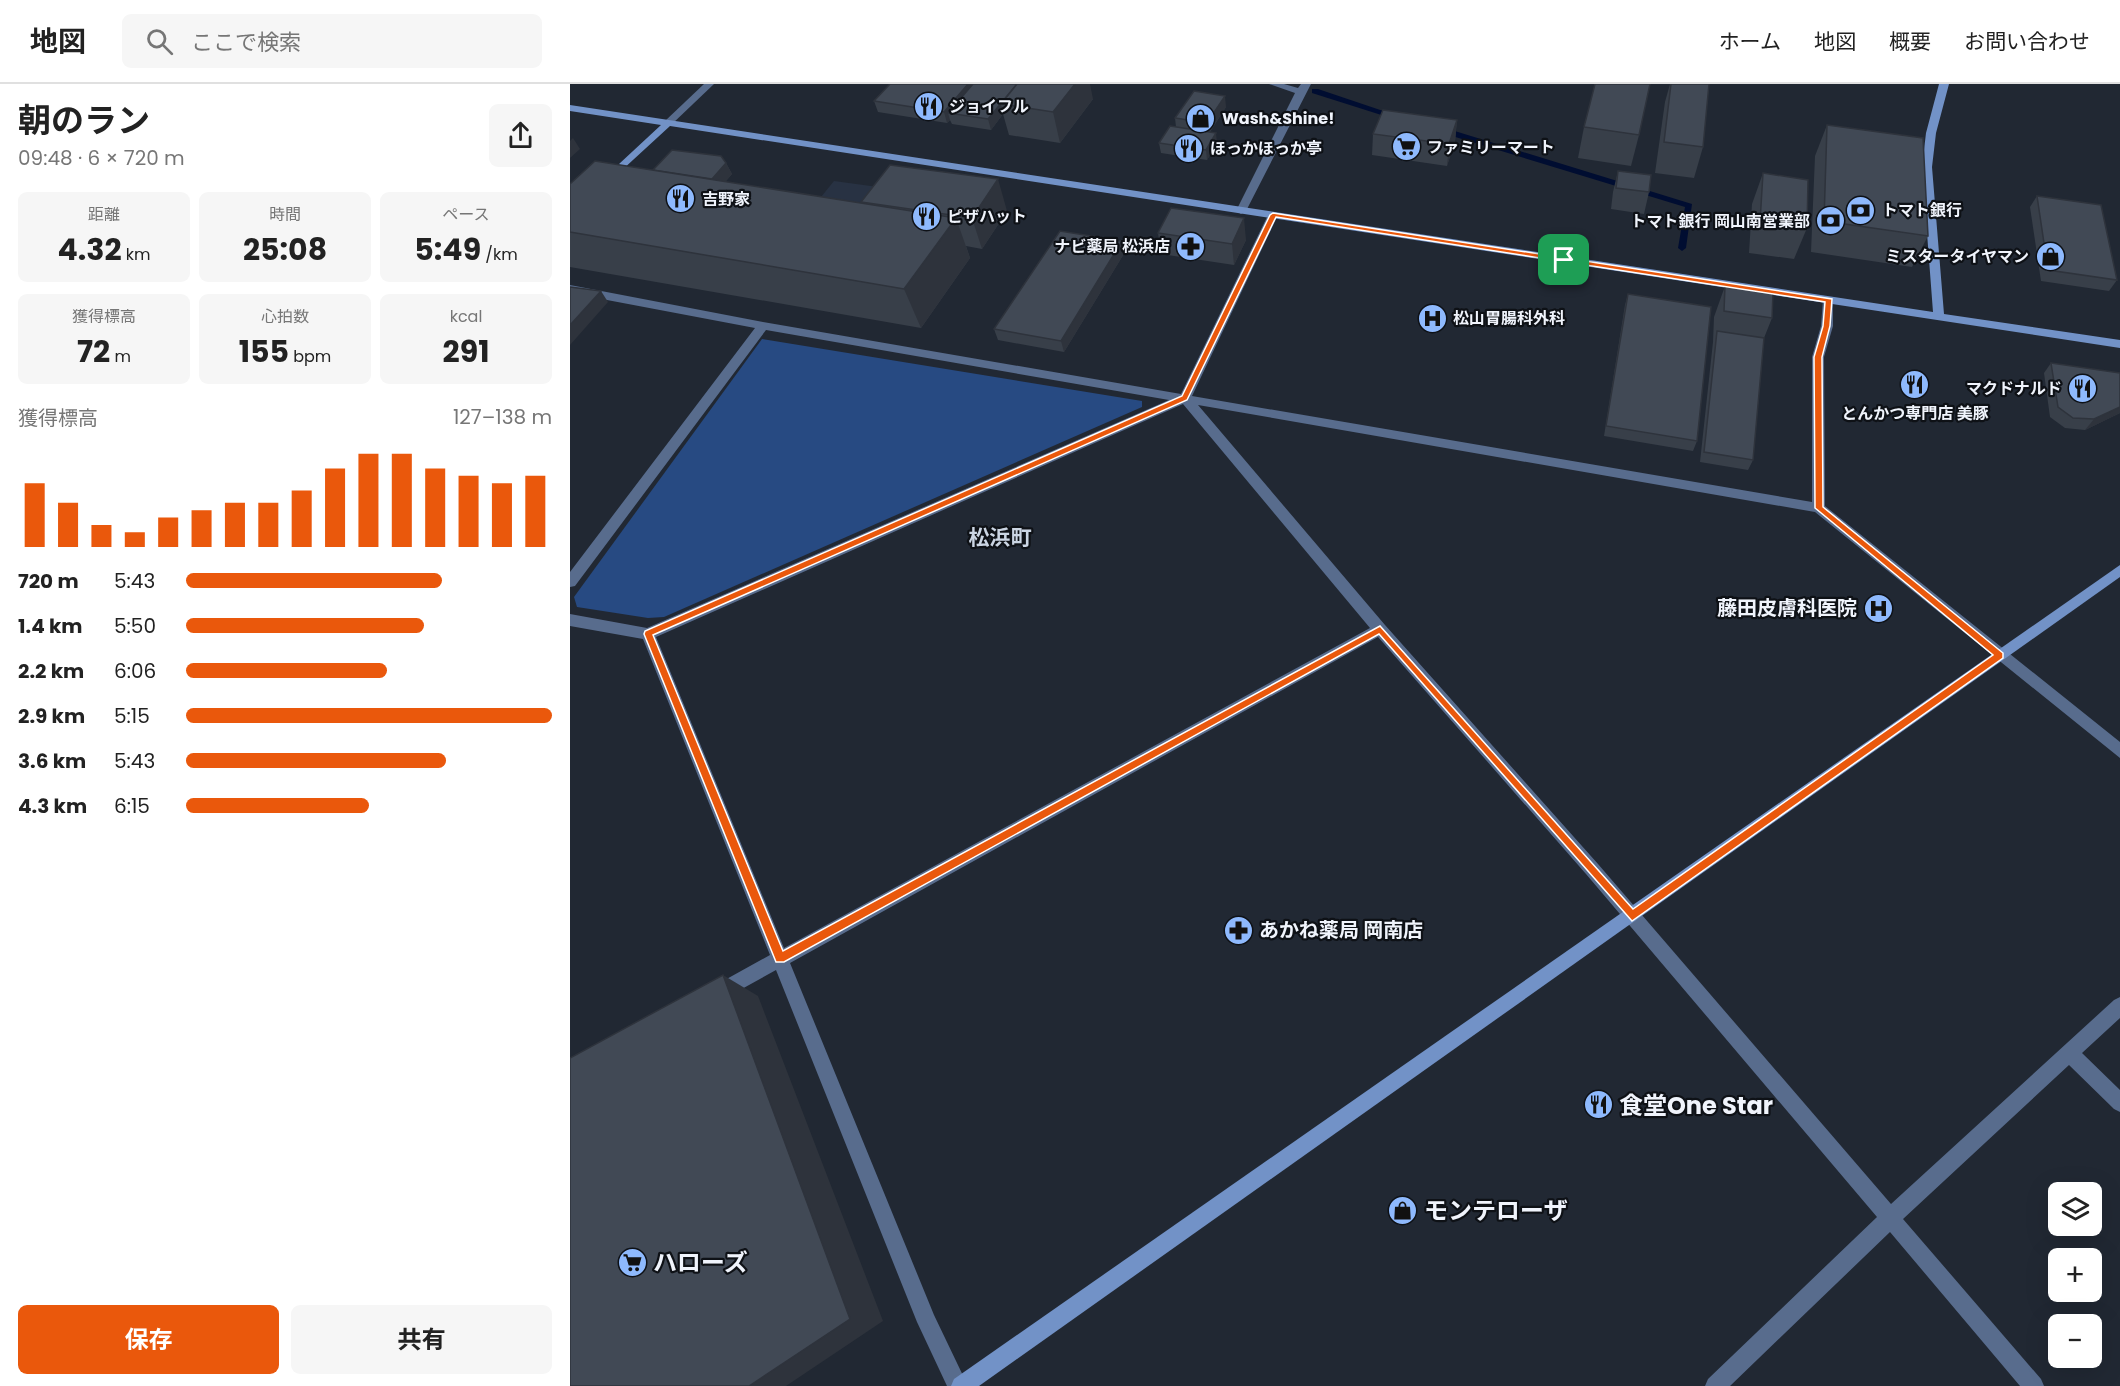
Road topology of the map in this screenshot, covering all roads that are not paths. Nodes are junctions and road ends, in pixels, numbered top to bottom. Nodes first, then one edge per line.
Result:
1 (709, 84) edge
2 (1274, 84) edge
3 (1944, 84) edge
4 (1303, 88) edge
5 (570, 108) edge
6 (668, 123) junction
7 (604, 183) edge
8 (1241, 211) junction
9 (1273, 215) junction
10 (570, 289) edge
11 (1829, 300) junction
12 (1939, 317) junction
13 (764, 326) junction
14 (2120, 344) edge
15 (1185, 398) junction
16 (1819, 508) junction
17 (2120, 570) edge
18 (570, 582) edge
19 (570, 620) edge
20 (1380, 629) junction
21 (648, 634) junction
22 (2000, 655) junction
23 (2120, 751) edge
24 (1632, 916) junction
25 (780, 958) junction
26 (706, 999) edge
27 (2120, 1006) edge
28 (2069, 1052) junction
29 (2120, 1103) edge
30 (1890, 1218) junction
31 (959, 1386) edge
32 (1715, 1386) edge
33 (2034, 1386) edge

1 - 6 street
2 - 4 street
3 - 12 street
4 - 8 street
5 - 6 street
6 - 7 street
6 - 8 street
8 - 9 street
9 - 11 street
9 - 15 street
10 - 13 street
11 - 12 street
11 - 16 street
12 - 14 street
13 - 15 street
13 - 18 street
15 - 16 street
15 - 20 street
15 - 21 street
16 - 22 street
17 - 22 street
19 - 21 street
20 - 24 street
20 - 25 street
21 - 25 street
22 - 23 street
22 - 24 street
24 - 30 street
24 - 31 street
25 - 26 street
25 - 31 street
27 - 28 street
28 - 29 street
28 - 30 street
30 - 32 street
30 - 33 street

